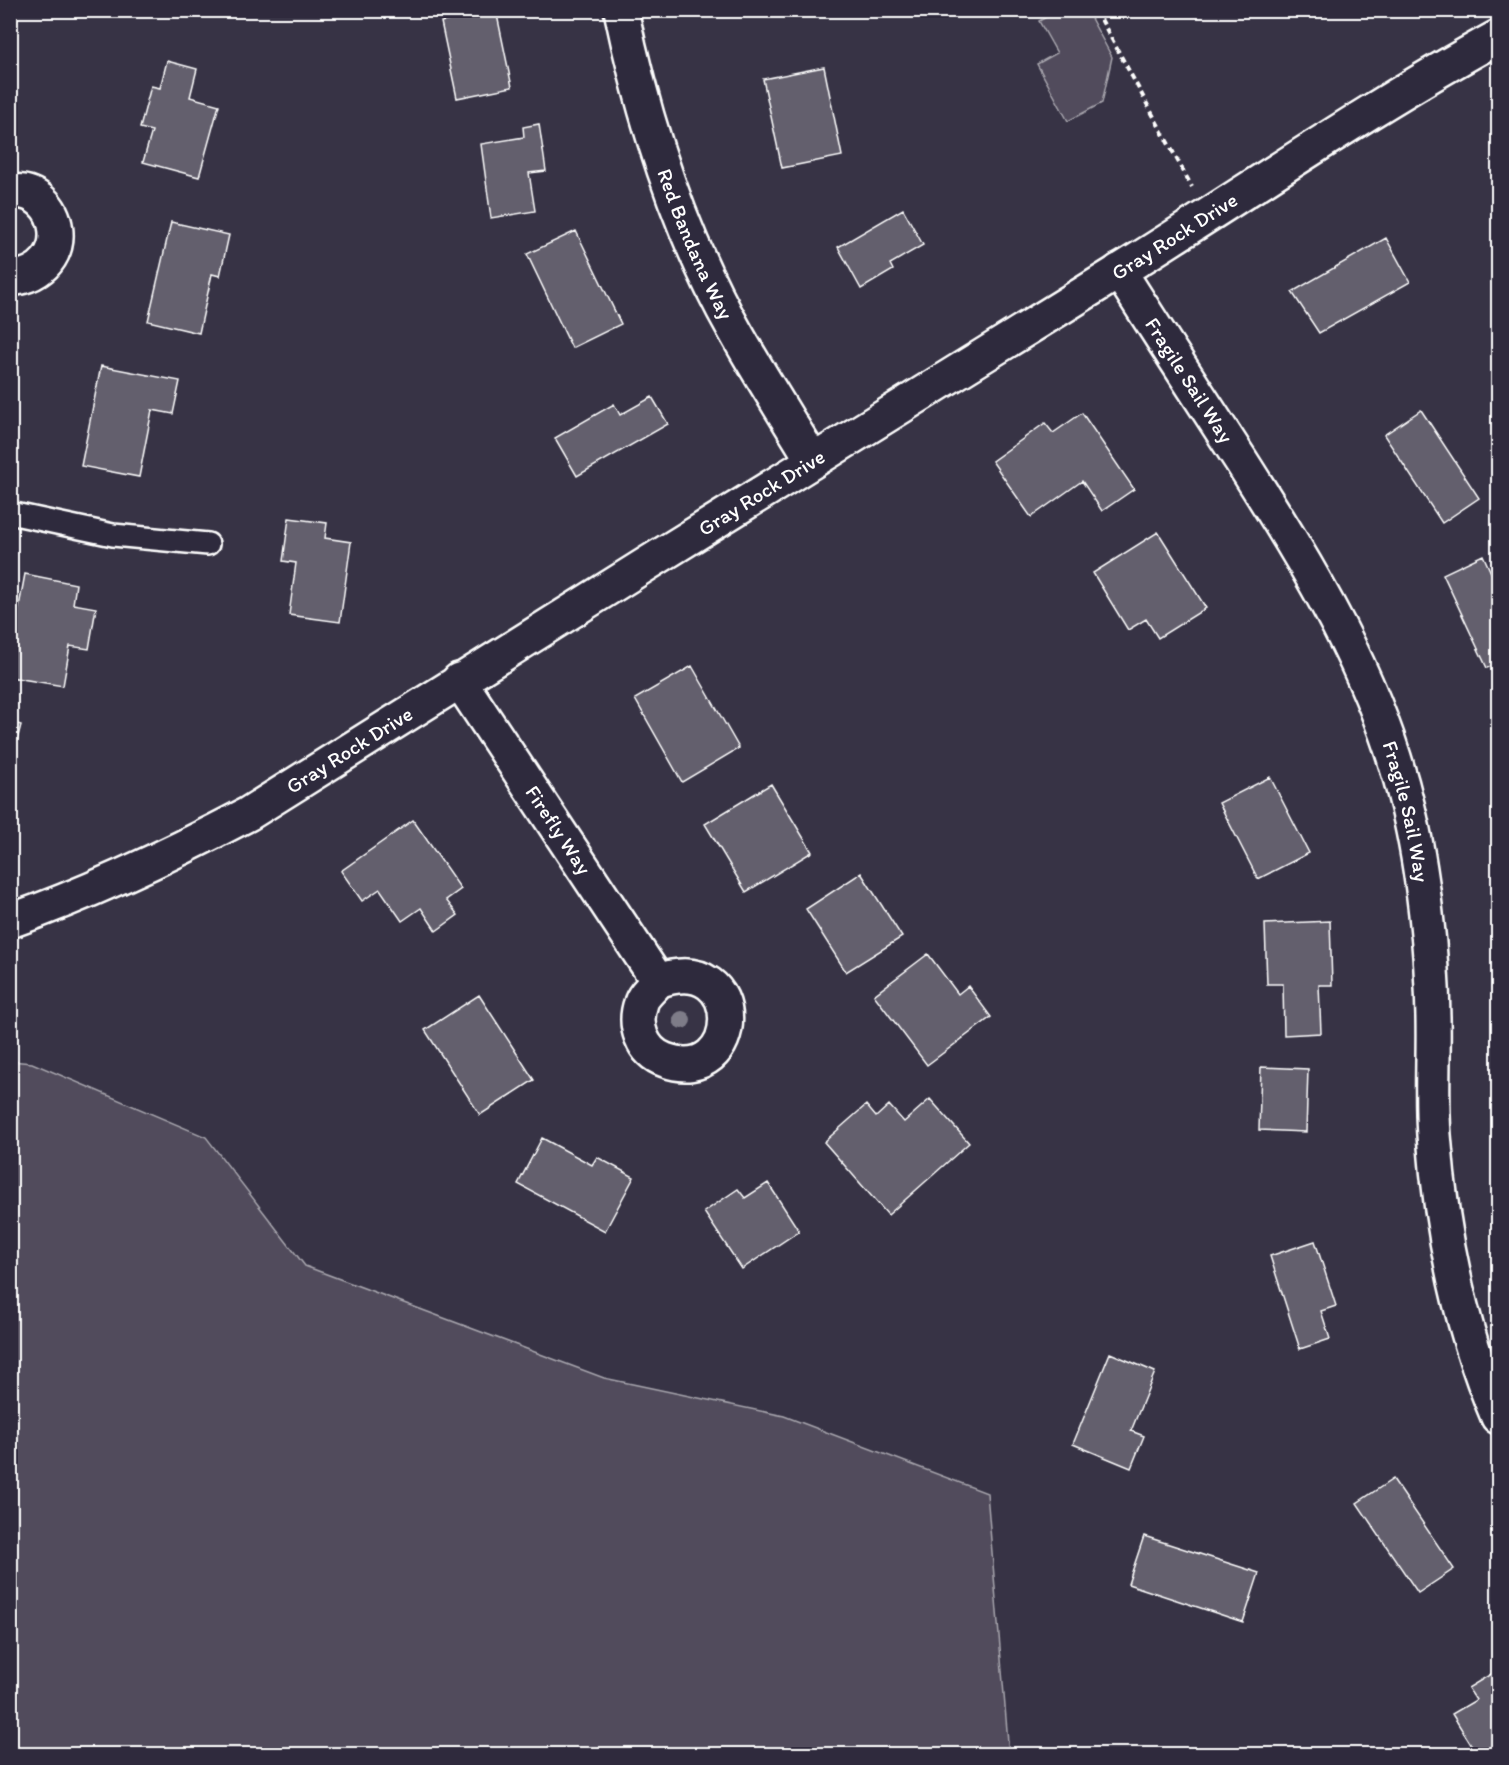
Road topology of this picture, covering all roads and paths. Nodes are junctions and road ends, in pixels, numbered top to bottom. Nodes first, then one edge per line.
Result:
1 (621, 10) edge
2 (1096, 10) edge
3 (1498, 37) edge
4 (10, 192) edge
5 (1206, 214) junction
6 (1119, 271) junction
7 (10, 279) edge
8 (812, 459) junction
9 (10, 513) edge
10 (208, 544) dead end
11 (459, 680) junction
12 (10, 921) edge
13 (658, 981) dead end
14 (1498, 1417) edge

1 - 8 street, Red Bandana Way
2 - 5 path
3 - 5 street, Gray Rock Drive
4 - 7 street
5 - 6 street, Gray Rock Drive
6 - 8 street, Gray Rock Drive
6 - 14 street, Fragile Sail Way
8 - 11 street, Gray Rock Drive
9 - 10 lane
11 - 12 street, Gray Rock Drive
11 - 13 street, Firefly Way

